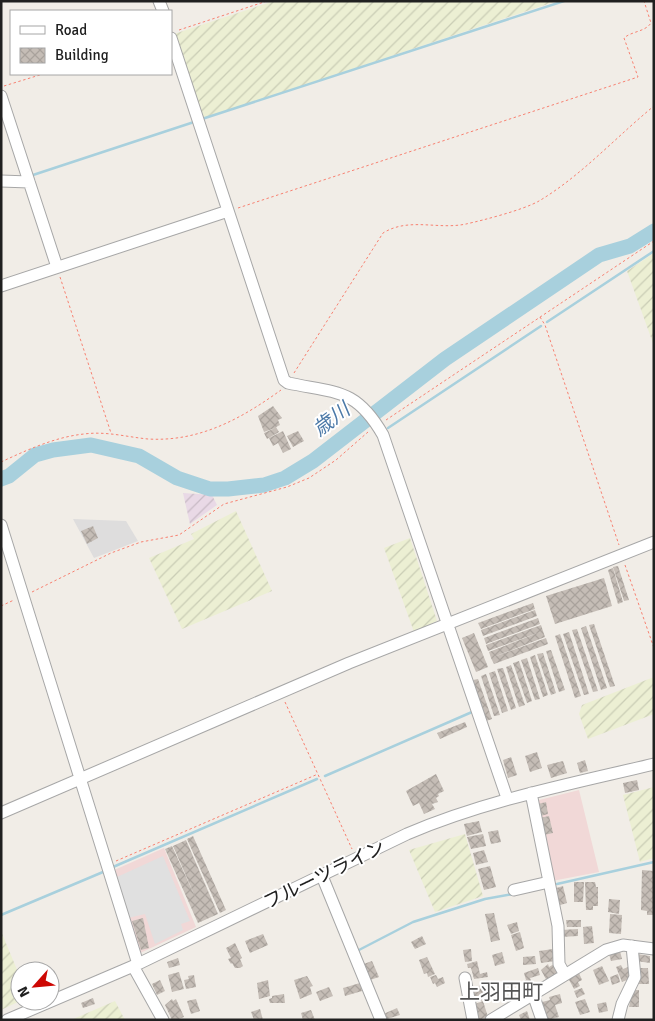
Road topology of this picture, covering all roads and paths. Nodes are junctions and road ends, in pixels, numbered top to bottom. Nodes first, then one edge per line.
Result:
1 (267, 1) edge
2 (644, 1) edge
3 (172, 33) edge
4 (172, 41) edge
5 (40, 75) edge
6 (1, 87) edge
7 (1, 96) edge
8 (654, 106) edge
9 (1, 181) edge
10 (29, 182) junction
11 (228, 211) junction
12 (654, 241) edge
13 (57, 267) junction
14 (1, 286) edge
15 (540, 316) junction
16 (288, 383) junction
17 (378, 426) junction
18 (111, 434) junction
19 (1, 462) edge
20 (1, 525) edge
21 (654, 542) edge
22 (622, 555) junction
23 (24, 596) junction
24 (1, 606) edge
25 (447, 622) junction
26 (654, 648) edge
27 (281, 692) junction
28 (654, 764) edge
29 (318, 774) junction
30 (80, 779) junction
31 (531, 793) junction
32 (507, 798) junction
33 (1, 813) edge
34 (356, 859) junction
35 (106, 865) junction
36 (322, 876) junction
37 (549, 882) junction
38 (514, 890) dead end
39 (632, 946) junction
40 (654, 949) edge
41 (135, 965) junction
42 (564, 975) junction
43 (465, 978) dead end
44 (533, 994) junction
45 (14, 1018) edge
46 (162, 1020) edge
47 (381, 1020) edge
48 (473, 1020) edge
49 (491, 1020) edge
50 (542, 1020) edge
51 (618, 1020) edge

1 - 3 path
2 - 11 path
4 - 11 street
5 - 6 path
7 - 10 street
8 - 16 path
9 - 10 street
10 - 13 street
11 - 13 street
11 - 16 street
12 - 15 path
13 - 14 street
13 - 18 path
15 - 17 path
15 - 22 path
16 - 17 street
16 - 18 path
17 - 23 path
17 - 25 street
18 - 19 path
20 - 23 street
21 - 22 street
22 - 25 street
22 - 26 path
23 - 24 path
23 - 30 street
25 - 27 street
25 - 32 street
27 - 29 path
27 - 30 street
28 - 31 street, フルーツライン
29 - 34 path
29 - 35 path
30 - 33 street
30 - 35 street
31 - 32 street, フルーツライン
31 - 37 street
32 - 34 street, フルーツライン
34 - 36 street, フルーツライン
35 - 41 street
36 - 41 street, フルーツライン
36 - 47 street
37 - 38 street
37 - 42 street
39 - 40 street
39 - 42 street
39 - 51 street
41 - 45 street, フルーツライン
41 - 46 street
42 - 44 street
43 - 48 street
44 - 49 street
44 - 50 street

